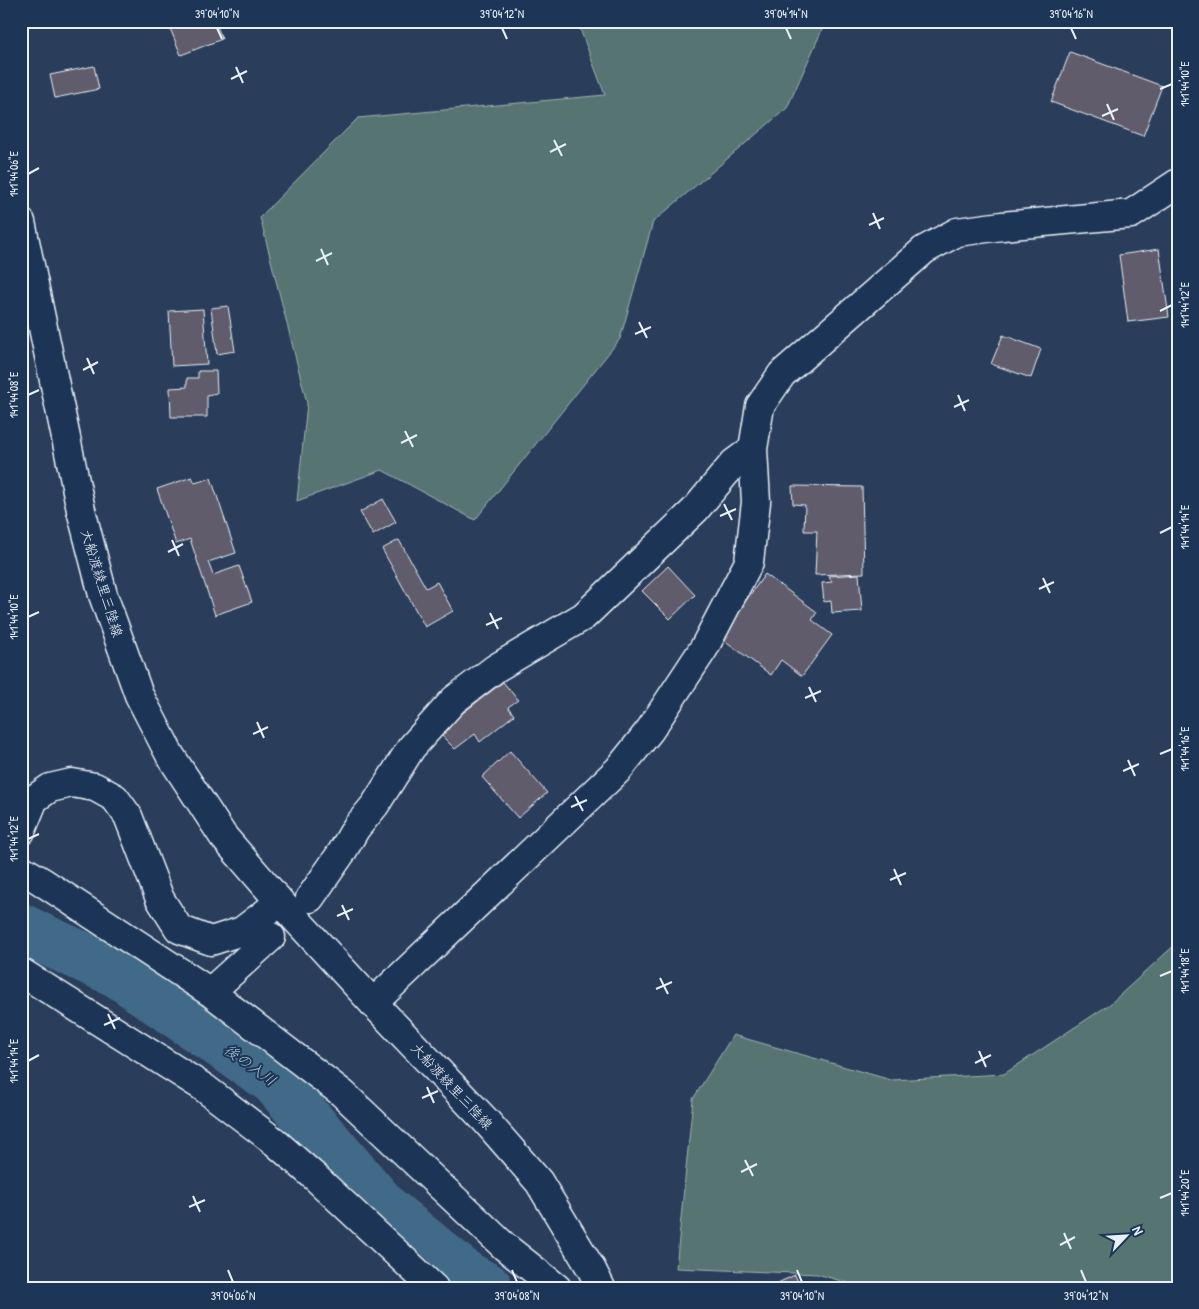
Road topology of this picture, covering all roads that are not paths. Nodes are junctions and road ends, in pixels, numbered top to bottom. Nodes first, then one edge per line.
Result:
1 (1178, 183) edge
2 (21, 222) edge
3 (753, 449) junction
4 (21, 831) edge
5 (21, 869) edge
6 (310, 898) dead end
7 (280, 902) junction
8 (271, 937) dead end
9 (21, 972) edge
10 (210, 992) junction
11 (373, 1003) junction
12 (597, 1279) edge
13 (434, 1288) edge
14 (557, 1288) edge

1 - 3 street
2 - 7 street, 大船渡綾里三陸線
3 - 6 street
3 - 11 street
4 - 7 street
5 - 10 street
7 - 11 street, 大船渡綾里三陸線
8 - 10 street
9 - 13 street
10 - 14 street
11 - 12 street, 大船渡綾里三陸線

